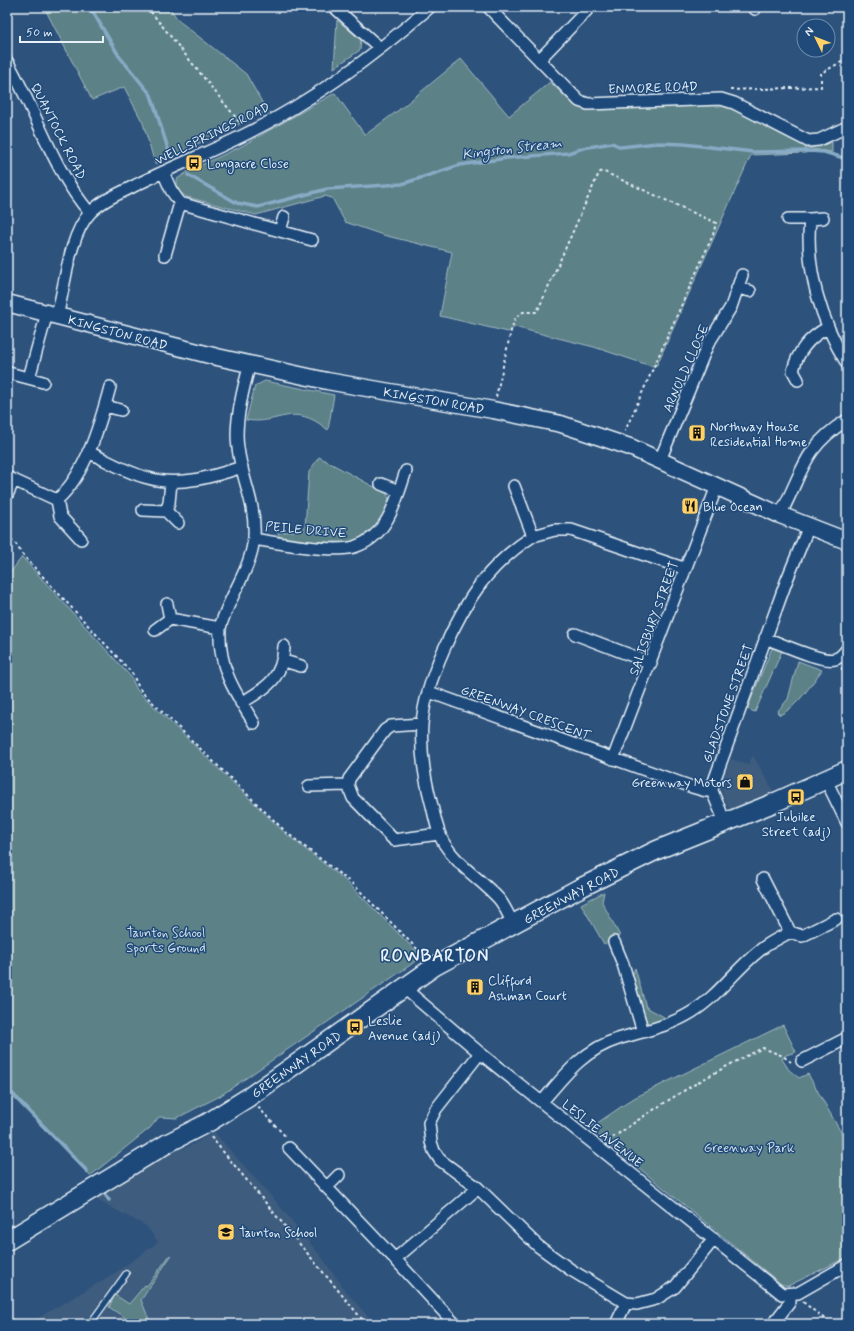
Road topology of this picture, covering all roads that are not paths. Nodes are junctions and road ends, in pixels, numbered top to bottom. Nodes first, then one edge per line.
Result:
1 (334, 7) edge
2 (430, 7) edge
3 (488, 7) edge
4 (590, 7) edge
5 (380, 48) junction
6 (539, 60) junction
7 (7, 61) edge
8 (847, 127) edge
9 (163, 172) junction
10 (180, 203) junction
11 (90, 213) junction
12 (284, 217) dead end
13 (788, 218) dead end
14 (823, 218) dead end
15 (810, 219) junction
16 (280, 231) junction
17 (312, 240) dead end
18 (165, 254) dead end
19 (742, 274) dead end
20 (737, 288) junction
21 (750, 291) dead end
22 (7, 303) edge
23 (52, 314) junction
24 (828, 328) junction
25 (250, 364) junction
26 (847, 364) edge
27 (9, 373) dead end
28 (29, 378) junction
29 (798, 380) dead end
30 (43, 382) dead end
31 (110, 388) dead end
32 (105, 406) junction
33 (121, 410) dead end
34 (847, 420) edge
35 (88, 452) junction
36 (660, 460) junction
37 (242, 467) junction
38 (406, 471) dead end
39 (11, 478) edge
40 (171, 482) junction
41 (381, 484) dead end
42 (514, 486) dead end
43 (717, 486) junction
44 (399, 491) junction
45 (7, 495) edge
46 (57, 500) junction
47 (143, 510) dead end
48 (166, 511) junction
49 (780, 515) junction
50 (178, 523) dead end
51 (809, 526) junction
52 (533, 536) junction
53 (82, 539) dead end
54 (254, 539) junction
55 (847, 541) edge
56 (686, 569) junction
57 (166, 604) dead end
58 (170, 619) junction
59 (220, 628) junction
60 (155, 630) dead end
61 (575, 634) dead end
62 (766, 638) junction
63 (284, 646) dead end
64 (847, 649) edge
65 (284, 661) junction
66 (651, 663) junction
67 (301, 666) dead end
68 (429, 692) junction
69 (241, 703) junction
70 (254, 723) dead end
71 (422, 724) junction
72 (614, 759) junction
73 (847, 770) edge
74 (826, 780) junction
75 (348, 785) junction
76 (309, 786) dead end
77 (712, 790) junction
78 (725, 822) junction
79 (847, 823) edge
80 (439, 834) junction
81 (763, 879) dead end
82 (836, 919) dead end
83 (514, 925) junction
84 (790, 932) junction
85 (614, 942) dead end
86 (404, 987) junction
87 (643, 1032) junction
88 (847, 1038) edge
89 (480, 1053) junction
90 (802, 1061) road end
91 (542, 1102) junction
92 (289, 1148) road end
93 (339, 1175) dead end
94 (327, 1187) junction
95 (478, 1188) junction
96 (714, 1240) junction
97 (7, 1241) edge
98 (395, 1259) junction
99 (847, 1265) edge
100 (126, 1274) dead end
101 (794, 1294) junction
102 (626, 1303) junction
103 (90, 1324) edge
104 (455, 1324) edge
105 (616, 1324) edge
106 (774, 1324) edge

1 - 5 street
2 - 5 street, WELLSPRINGS ROAD
3 - 6 street, ENMORE ROAD
4 - 6 street
5 - 9 street, WELLSPRINGS ROAD
6 - 8 street, ENMORE ROAD
7 - 11 street, QUANTOCK ROAD
9 - 10 street
9 - 11 street, WELLSPRINGS ROAD
10 - 16 street
10 - 18 street
11 - 23 street, WELLSPRINGS ROAD
12 - 16 street
13 - 15 street
14 - 15 street
15 - 24 street
16 - 17 street
19 - 20 street, ARNOLD CLOSE
20 - 21 street
20 - 36 street, ARNOLD CLOSE
22 - 23 street, KINGSTON ROAD
23 - 25 street, KINGSTON ROAD
23 - 28 street, WELLSPRINGS ROAD
24 - 26 street
24 - 29 street
25 - 36 street, KINGSTON ROAD
25 - 37 street, PEILE DRIVE
27 - 28 street
28 - 30 street
31 - 32 street
32 - 33 street
32 - 35 street
34 - 49 street
35 - 40 street
35 - 46 street
36 - 43 street, KINGSTON ROAD
37 - 40 street
37 - 54 street, PEILE DRIVE
38 - 44 street, PEILE DRIVE
39 - 45 street
39 - 46 street
40 - 48 street
41 - 44 street
42 - 52 street
43 - 49 street, KINGSTON ROAD
43 - 56 street, SALISBURY STREET
44 - 54 street, PEILE DRIVE
46 - 53 street
47 - 48 street
48 - 50 street
49 - 51 street, KINGSTON ROAD
51 - 55 street, KINGSTON ROAD
51 - 62 street, GLADSTONE STREET
52 - 56 street
52 - 68 street
54 - 59 street, PEILE DRIVE
56 - 66 street, SALISBURY STREET
57 - 58 street
58 - 59 street
58 - 60 street
59 - 69 street, PEILE DRIVE
61 - 66 street
62 - 64 street, GLADSTONE STREET
62 - 77 street, GLADSTONE STREET
63 - 65 street
65 - 67 street
65 - 69 street
66 - 72 street, SALISBURY STREET
68 - 71 street
68 - 72 street, GREENWAY CRESCENT
69 - 70 street, PEILE DRIVE
71 - 75 street
71 - 80 street
72 - 77 street, GREENWAY CRESCENT
73 - 74 main road, GREENWAY ROAD
74 - 78 main road, GREENWAY ROAD
74 - 79 street
75 - 76 street
75 - 80 street
77 - 78 street
78 - 83 main road, GREENWAY ROAD
80 - 83 street
81 - 84 street
82 - 84 street
83 - 86 main road, GREENWAY ROAD
84 - 87 street
85 - 87 street
86 - 89 street, LESLIE AVENUE
86 - 97 main road, GREENWAY ROAD
87 - 91 street
88 - 90 street
89 - 91 street, LESLIE AVENUE
89 - 95 street
91 - 96 street, LESLIE AVENUE
92 - 94 street
93 - 94 street
94 - 98 street
95 - 98 street
95 - 102 street
96 - 101 street, LESLIE AVENUE
96 - 102 street
98 - 104 street
99 - 101 street
100 - 103 lane
101 - 106 street
102 - 105 street

